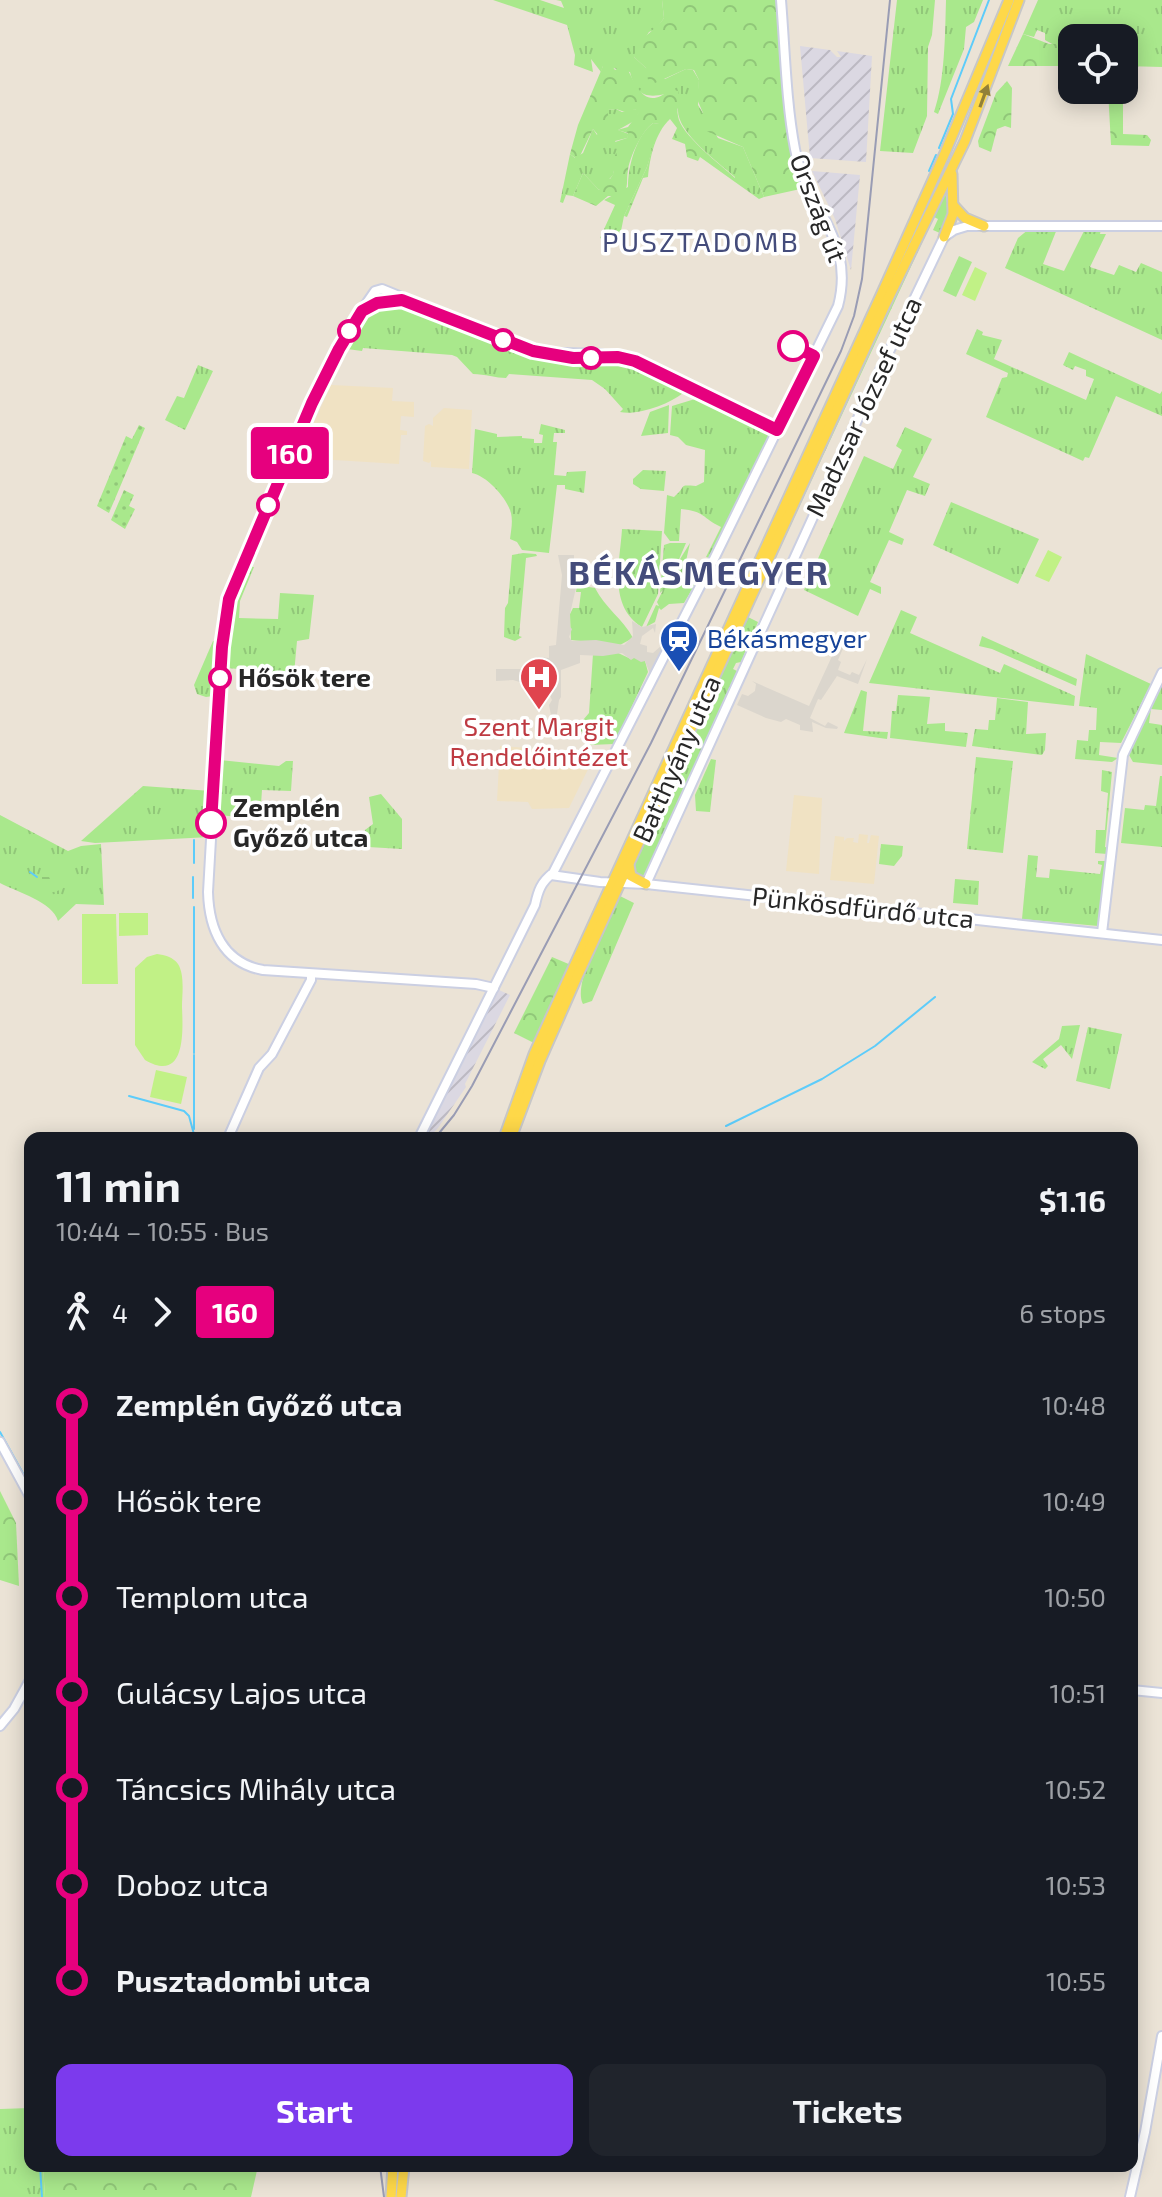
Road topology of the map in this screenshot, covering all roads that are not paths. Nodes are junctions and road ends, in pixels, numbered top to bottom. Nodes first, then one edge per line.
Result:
1 (781, 0) edge
2 (1009, 0) edge
3 (1019, 0) edge
4 (951, 140) junction
5 (952, 167) junction
6 (953, 205) junction
7 (984, 226) junction
8 (1162, 226) edge
9 (944, 237) junction
10 (777, 430) junction
11 (1162, 673) edge
12 (567, 846) junction
13 (629, 865) junction
14 (551, 875) junction
15 (563, 876) junction
16 (616, 884) junction
17 (646, 884) junction
18 (1102, 933) junction
19 (1162, 940) edge
20 (311, 974) junction
21 (494, 988) junction
22 (231, 1132) edge
23 (422, 1132) edge
24 (506, 1132) edge
25 (513, 1132) edge
26 (0, 1442) edge
27 (24, 1486) edge
28 (24, 1689) edge
29 (1138, 1691) edge
30 (1162, 1693) edge
31 (0, 1726) edge
32 (1162, 2036) edge
33 (1138, 2157) edge
34 (397, 2172) edge
35 (399, 2172) edge
36 (1135, 2172) edge
37 (401, 2194) edge
38 (391, 2197) edge
39 (1130, 2197) edge

1 - 10 street, Ország út
2 - 4 main road, Batthyány utca
5 -> 3 main road, Batthyány utca
4 - 5 main road
4 - 16 main road, Batthyány utca
5 - 6 main road
5 - 13 main road, Batthyány utca
6 - 7 main road
6 - 9 main road
7 - 8 street
7 - 9 street
9 - 17 street, Madzsar József utca
10 - 12 street, Ország út
10 - 20 street
11 - 18 street
12 - 14 street, Ország út
12 - 15 street
13 - 16 main road, Batthyány utca
13 - 17 main road
14 - 15 street, Pünkösdfürdő utca
14 - 21 street, Ország út
15 - 16 street, Pünkösdfürdő utca
16 - 17 street, Pünkösdfürdő utca
16 - 24 main road, Batthyány utca
16 - 25 main road, Batthyány utca
17 - 18 street, Pünkösdfürdő utca
18 - 19 street, Pünkösdfürdő utca
20 - 21 street
20 - 22 street
21 - 23 street, Ország út
26 - 27 street
28 - 31 street
29 - 30 street
32 - 33 street
34 - 38 main road
35 - 37 main road
36 - 39 street

